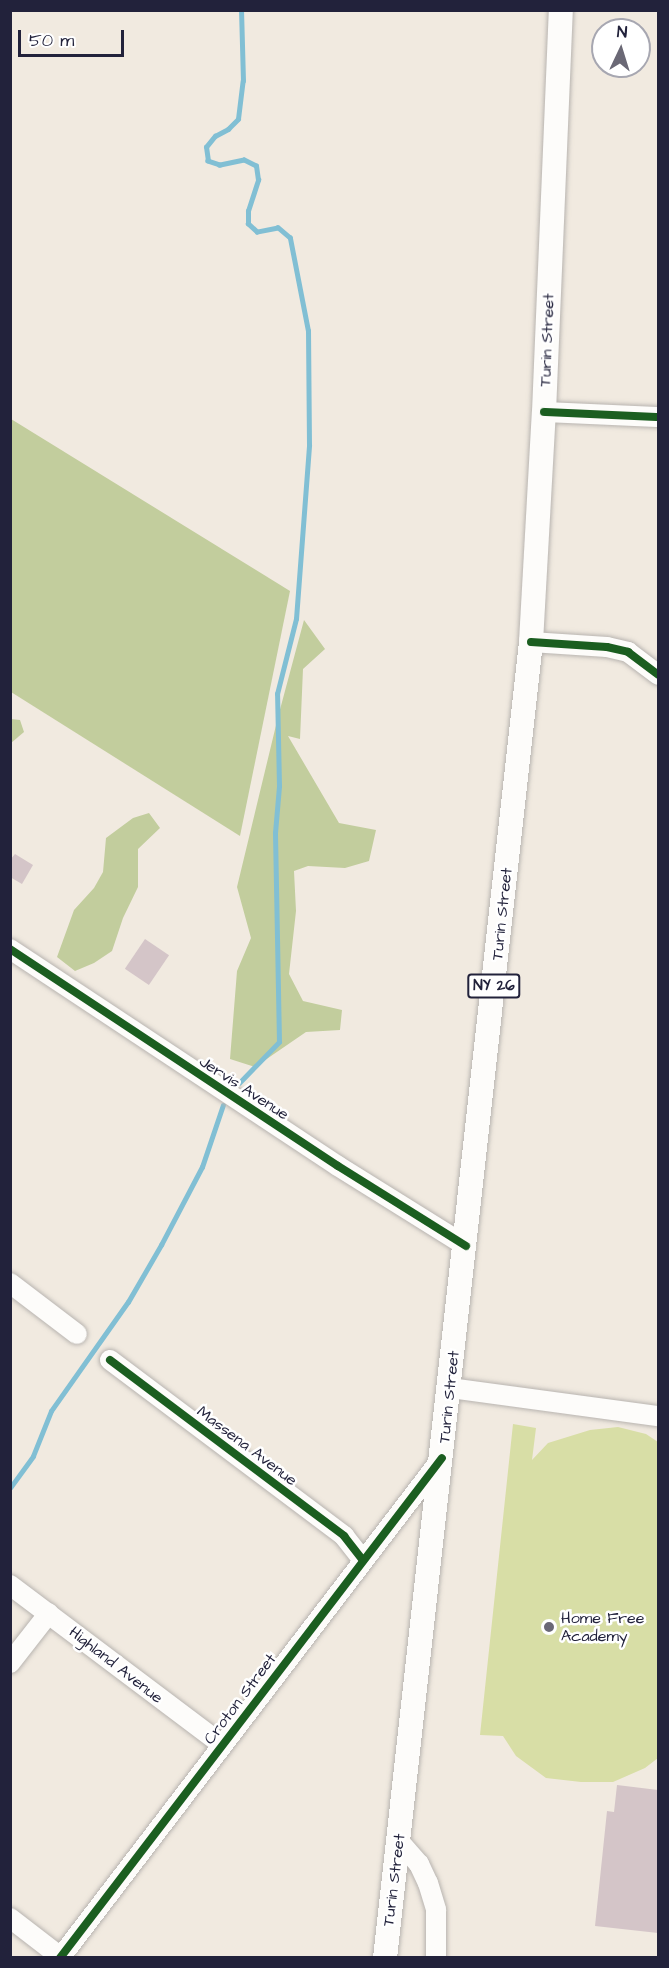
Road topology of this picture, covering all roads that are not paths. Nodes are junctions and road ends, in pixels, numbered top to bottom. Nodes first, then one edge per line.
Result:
1 (561, 10) edge
2 (544, 411) junction
3 (658, 417) edge
4 (531, 642) junction
5 (658, 675) edge
6 (12, 952) edge
7 (466, 1246) junction
8 (10, 1283) edge
9 (77, 1334) dead end
10 (110, 1360) dead end
11 (450, 1388) junction
12 (658, 1416) edge
13 (442, 1458) junction
14 (363, 1560) junction
15 (10, 1585) edge
16 (49, 1613) junction
17 (10, 1664) edge
18 (222, 1745) junction
19 (398, 1840) junction
20 (10, 1918) edge
21 (61, 1957) edge
22 (385, 1958) edge
23 (436, 1958) edge

1 - 2 main road, Turin Street / NY 26
2 - 3 street
2 - 4 main road, Turin Street / NY 26
4 - 5 street
4 - 7 main road, Turin Street / NY 26
6 - 7 street, Jervis Avenue
7 - 11 main road, Turin Street / NY 26
8 - 9 street
10 - 14 street, Massena Avenue
11 - 12 street
11 - 13 main road, Turin Street / NY 26
13 - 14 street, Croton Street
13 - 19 main road, Turin Street / NY 26
14 - 18 street, Croton Street
15 - 16 street, Highland Avenue
16 - 17 street
16 - 18 street, Highland Avenue
18 - 21 street, Croton Street
19 - 22 main road, Turin Street / NY 26
19 - 23 street
20 - 21 street

